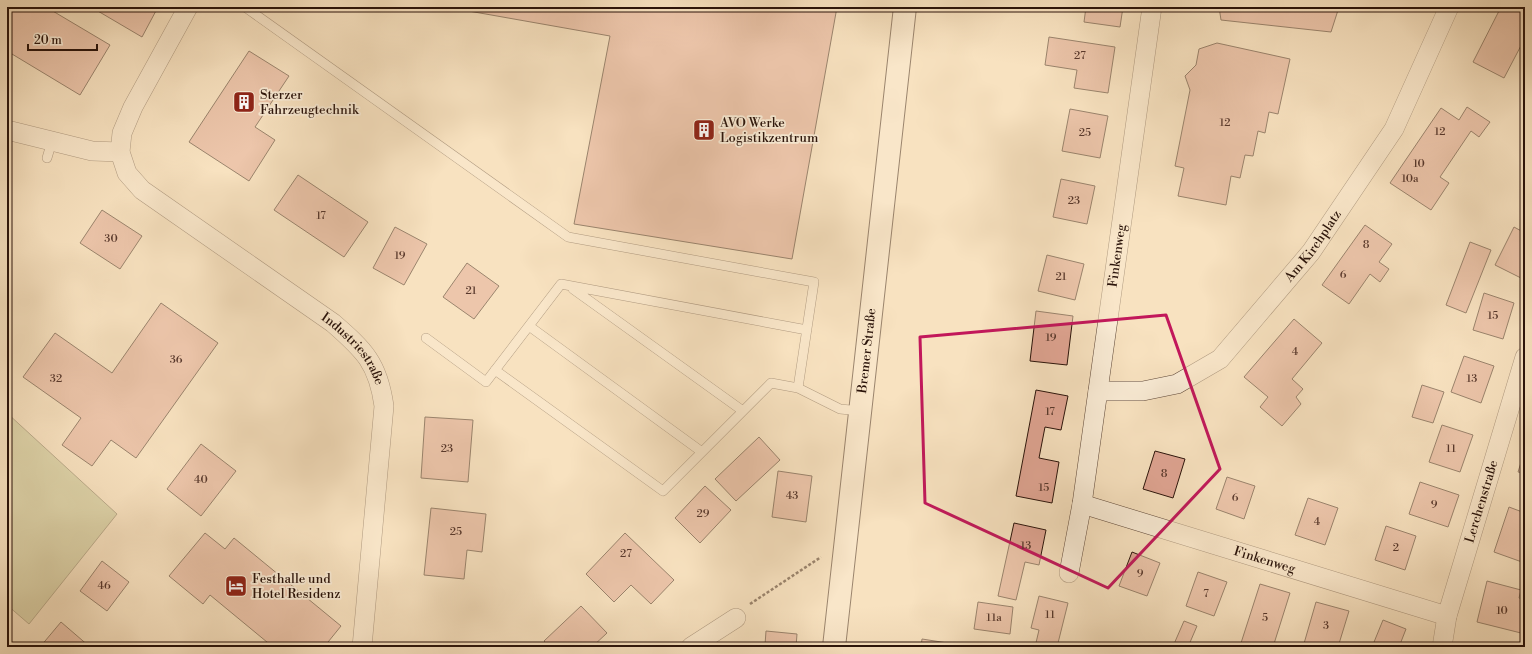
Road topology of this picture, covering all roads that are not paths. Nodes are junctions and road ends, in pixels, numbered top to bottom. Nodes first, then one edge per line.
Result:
1 (188, 7) edge
2 (245, 7) edge
3 (905, 7) edge
4 (1152, 7) edge
5 (1449, 7) edge
6 (7, 130) edge
7 (120, 152) junction
8 (571, 287) junction
9 (529, 326) junction
10 (807, 330) junction
11 (426, 338) dead end
12 (1525, 357) edge
13 (495, 370) junction
14 (798, 388) junction
15 (1098, 391) junction
16 (743, 411) junction
17 (861, 411) junction
18 (702, 452) junction
19 (1082, 504) junction
20 (1069, 572) dead end
21 (1447, 616) junction
22 (736, 618) road end
23 (362, 647) edge
24 (691, 647) edge
25 (834, 647) edge
26 (1442, 647) edge

1 - 7 street, Industriestraße
2 - 10 lane
3 - 17 street, Bremer Straße
4 - 15 street, Finkenweg
5 - 15 street, Am Kirchplatz
6 - 7 street
7 - 23 street, Industriestraße
8 - 9 lane
8 - 10 lane
8 - 16 lane
9 - 13 lane
9 - 18 lane
10 - 14 lane
11 - 13 lane
12 - 21 street, Lerchenstraße
13 - 18 lane
14 - 16 lane
14 - 17 lane
15 - 19 street, Finkenweg
16 - 18 lane
17 - 25 street, Bremer Straße
19 - 20 street, Finkenweg
19 - 21 street, Finkenweg
21 - 26 street, Lerchenstraße
22 - 24 street

